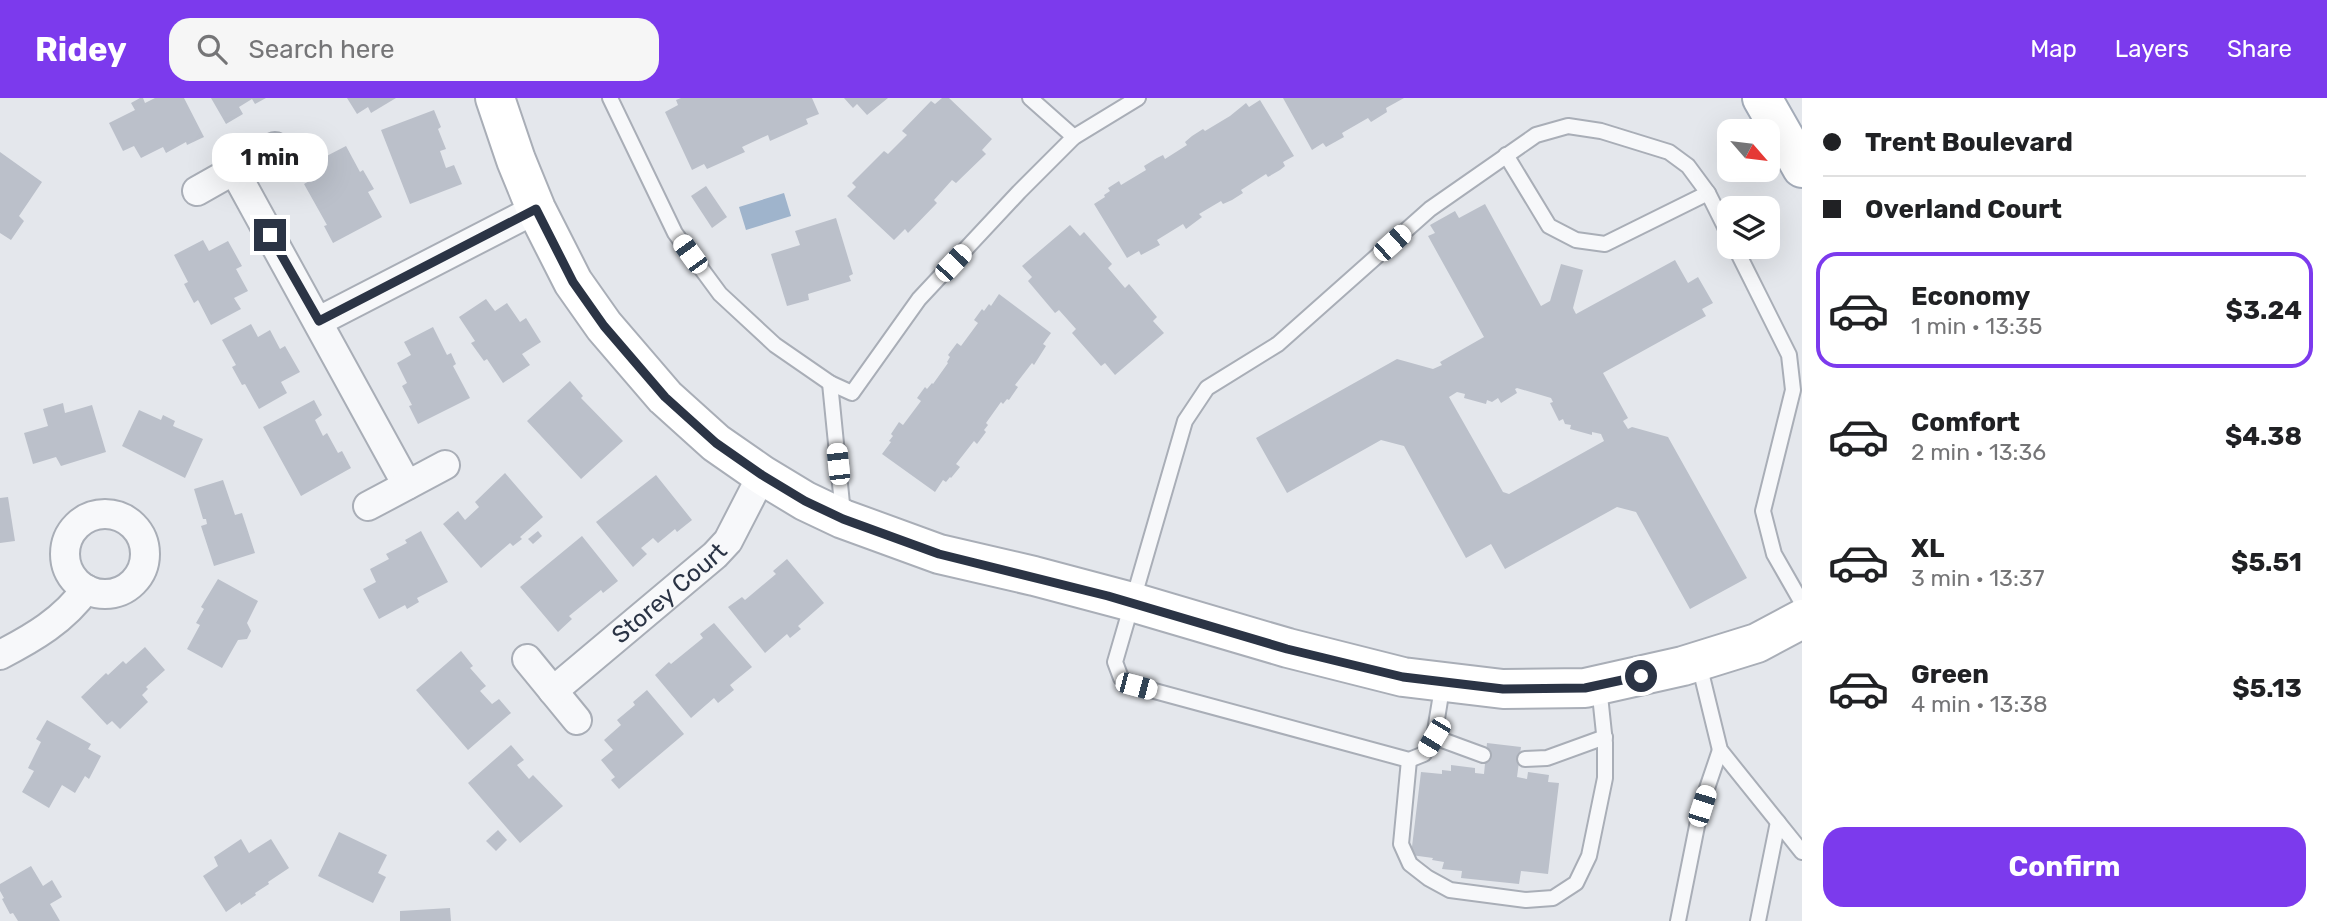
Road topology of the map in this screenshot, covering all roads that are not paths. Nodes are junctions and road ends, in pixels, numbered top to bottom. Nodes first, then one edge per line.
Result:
1 (495, 98) edge
2 (610, 98) edge
3 (1030, 98) edge
4 (1138, 98) edge
5 (1762, 98) edge
6 (1074, 137) junction
7 (275, 147) dead end
8 (1506, 155) junction
9 (1802, 168) edge
10 (234, 170) junction
11 (197, 191) dead end
12 (1708, 193) junction
13 (536, 209) junction
14 (1717, 211) edge
15 (1741, 259) edge
16 (319, 321) junction
17 (830, 383) junction
18 (444, 465) dead end
19 (762, 475) junction
20 (407, 485) junction
21 (368, 506) dead end
22 (843, 519) junction
23 (86, 589) dead end
24 (1132, 602) junction
25 (1802, 603) edge
26 (1802, 619) edge
27 (0, 655) edge
28 (527, 659) dead end
29 (1699, 662) junction
30 (1443, 682) junction
31 (1599, 685) junction
32 (553, 691) junction
33 (577, 720) dead end
34 (1434, 737) junction
35 (1605, 737) junction
36 (1720, 750) junction
37 (1483, 755) dead end
38 (1525, 759) dead end
39 (1409, 760) junction
40 (1778, 822) junction
41 (1802, 852) edge
42 (1678, 921) edge
43 (1758, 921) edge

1 - 13 street
2 - 17 lane
3 - 6 lane
4 - 6 lane
5 - 9 street
6 - 17 lane
7 - 10 street
8 - 12 lane
8 - 12 lane
8 - 24 lane
10 - 11 street
10 - 16 street
12 - 14 lane
13 - 16 street
13 - 19 street
15 - 25 lane
16 - 20 street
17 - 22 lane
18 - 20 street
19 - 22 street
19 - 32 street, Storey Court
20 - 21 street
22 - 24 street
23 - 27 street
24 - 30 street
24 - 39 lane
26 - 29 street
28 - 32 street
29 - 31 street
29 - 36 lane
30 - 31 street
30 - 34 lane
31 - 35 lane
32 - 33 street
34 - 37 lane
34 - 39 lane
35 - 38 lane
35 - 39 lane
36 - 40 lane
36 - 42 lane
40 - 41 lane
40 - 43 lane

